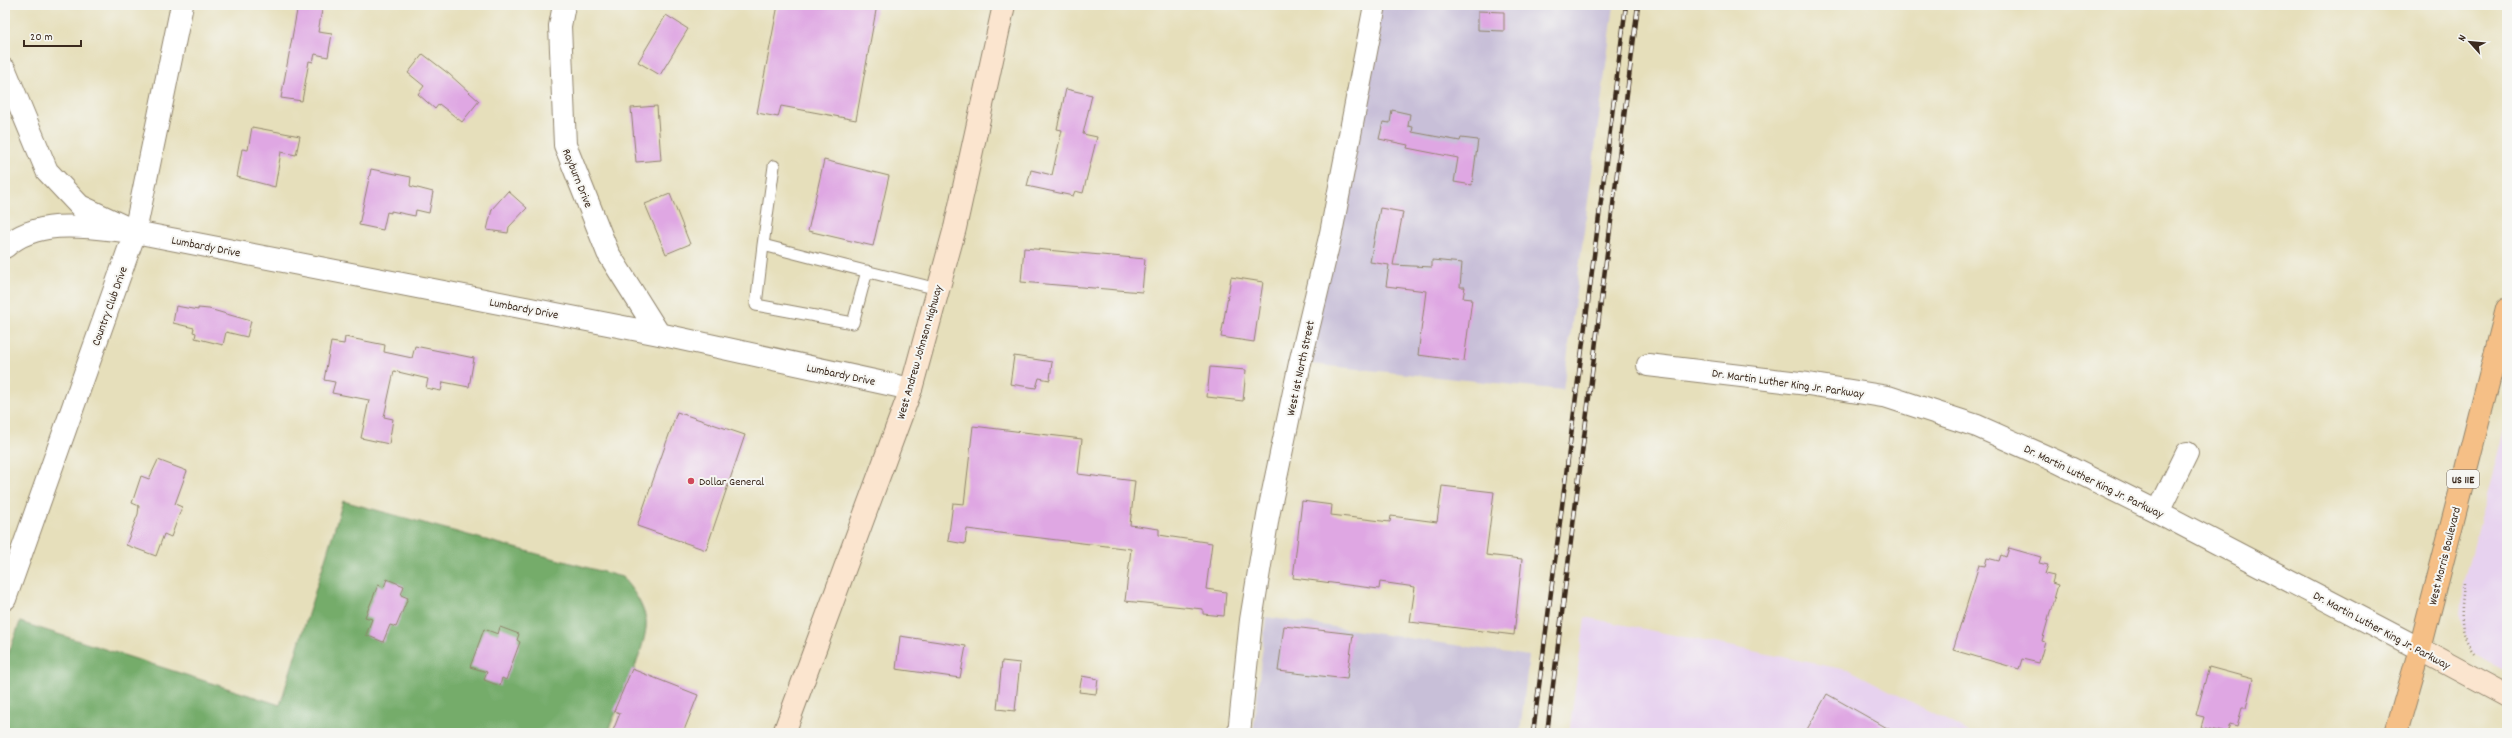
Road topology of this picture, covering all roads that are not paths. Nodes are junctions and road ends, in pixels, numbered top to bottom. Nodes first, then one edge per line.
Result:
1 (182, 5) edge
2 (564, 5) edge
3 (1004, 5) edge
4 (1375, 5) edge
5 (5, 70) edge
6 (774, 166) dead end
7 (135, 232) junction
8 (763, 245) junction
9 (5, 247) edge
10 (866, 271) junction
11 (938, 289) junction
12 (2507, 309) edge
13 (659, 334) junction
14 (1648, 365) dead end
15 (911, 390) junction
16 (2187, 453) dead end
17 (2158, 512) junction
18 (5, 599) edge
19 (2420, 649) junction
20 (2507, 696) edge
21 (784, 733) edge
22 (1239, 733) edge
23 (2396, 733) edge

1 - 7 street, Country Club Drive
2 - 13 street, Rayburn Drive
3 - 11 main road, West Andrew Johnson Highway
4 - 22 street, West 1st North Street
5 - 7 street
6 - 8 lane
7 - 9 street
7 - 13 street, Lumbardy Drive
7 - 18 street, Country Club Drive
8 - 10 lane
8 - 10 lane
10 - 11 lane
11 - 15 main road, West Andrew Johnson Highway
12 - 19 main road, West Morris Boulevard / US 11E
13 - 15 street, Lumbardy Drive
14 - 17 street, Dr. Martin Luther King Jr. Parkway
15 - 21 main road, West Andrew Johnson Highway
16 - 17 street
17 - 19 street, Dr. Martin Luther King Jr. Parkway
19 - 20 main road, Dr. Martin Luther King Jr. Parkway
19 - 23 main road, West Morris Boulevard / US 11E

